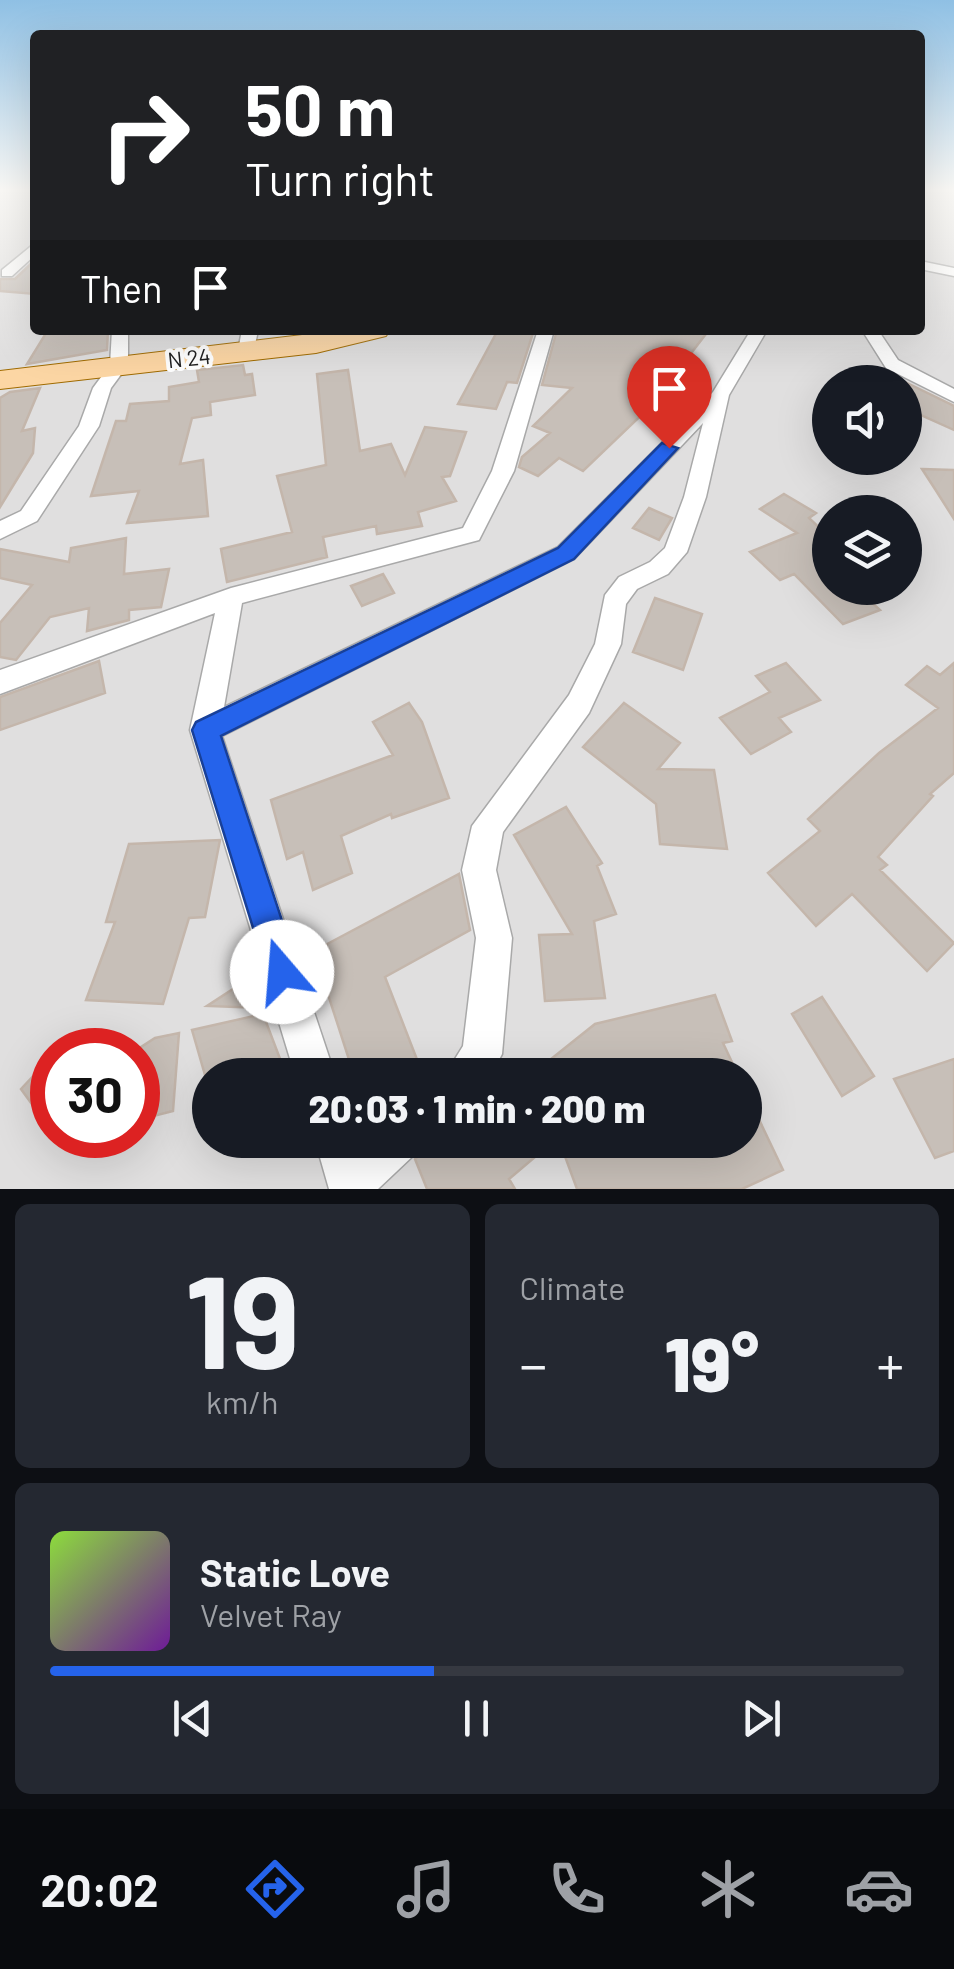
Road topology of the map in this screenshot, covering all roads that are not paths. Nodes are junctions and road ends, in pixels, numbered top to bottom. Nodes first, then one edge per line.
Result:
1 (30, 252) edge
2 (925, 266) edge
3 (8, 272) dead end
4 (954, 272) edge
5 (120, 335) edge
6 (357, 335) edge
7 (544, 335) edge
8 (756, 335) edge
9 (873, 335) edge
10 (249, 340) edge
11 (119, 365) junction
12 (0, 380) edge
13 (720, 395) junction
14 (954, 396) edge
15 (0, 531) edge
16 (232, 597) junction
17 (0, 682) edge
18 (206, 730) junction
19 (310, 1058) edge
20 (479, 1058) edge
21 (342, 1158) edge
22 (381, 1158) edge
23 (351, 1187) edge

1 - 3 street
2 - 4 street
5 - 11 street
6 - 10 main road, N 24
7 - 16 street
8 - 13 street
9 - 14 street
10 - 11 main road, N 24
11 - 12 main road, N 24
11 - 15 street
13 - 18 street
13 - 20 street
16 - 17 street
16 - 18 street
18 - 19 street
21 - 23 street
22 - 23 street

